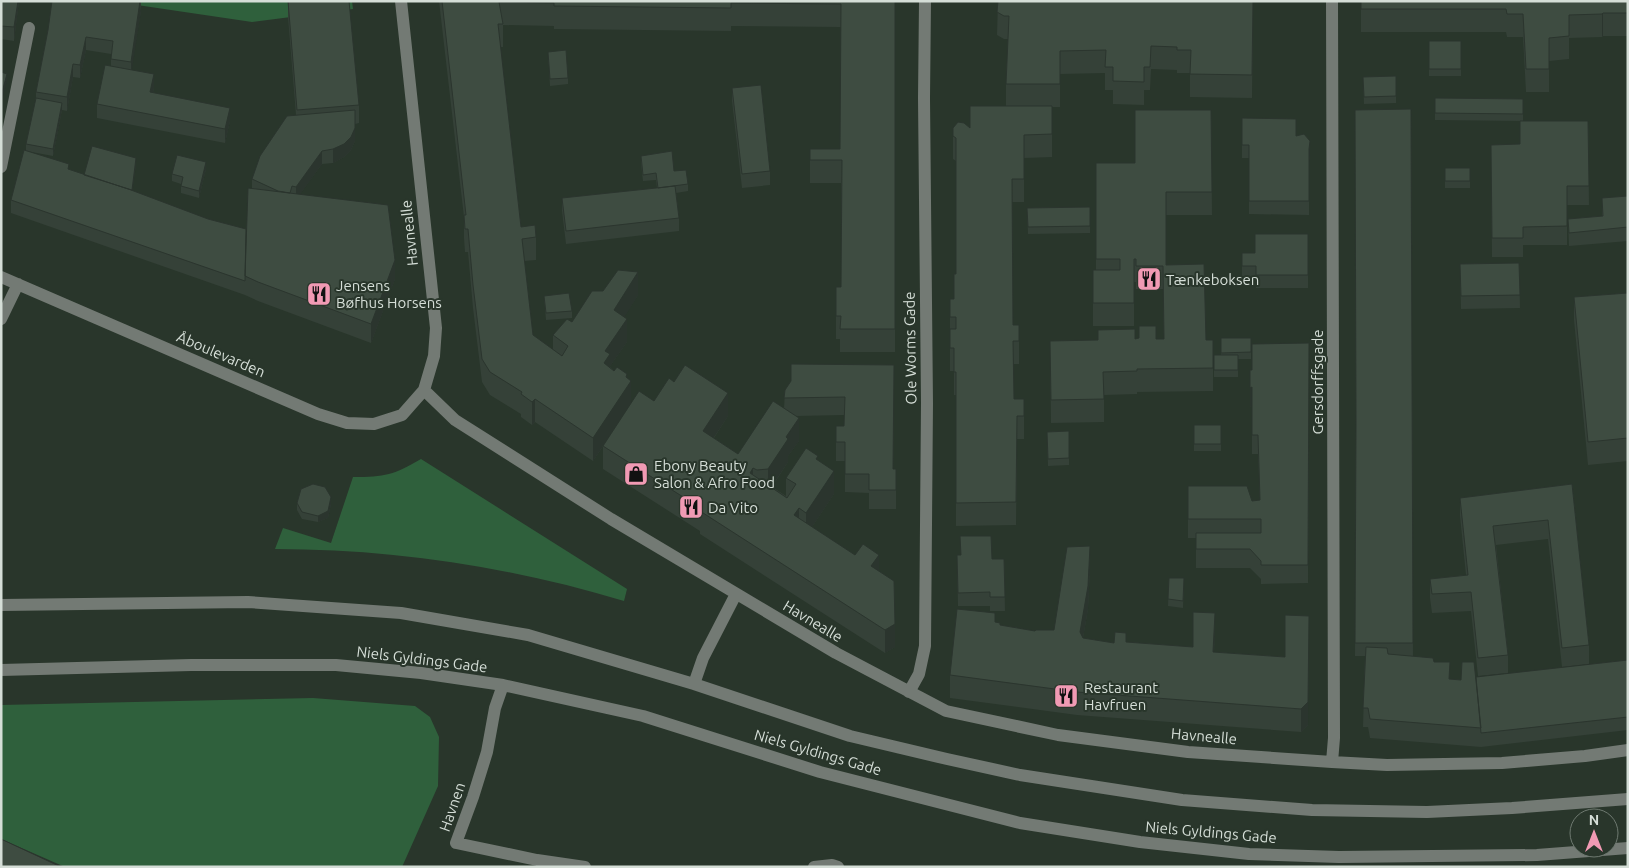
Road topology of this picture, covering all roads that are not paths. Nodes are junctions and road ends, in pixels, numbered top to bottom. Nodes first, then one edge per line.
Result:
1 (401, 1) edge
2 (925, 1) edge
3 (1332, 1) edge
4 (29, 28) dead end
5 (1, 167) edge
6 (1, 277) edge
7 (18, 284) junction
8 (1, 319) edge
9 (424, 390) junction
10 (736, 594) junction
11 (1, 605) edge
12 (1, 670) edge
13 (694, 684) junction
14 (503, 685) junction
15 (909, 692) junction
16 (1628, 750) edge
17 (1332, 762) junction
18 (1628, 799) edge
19 (1628, 848) edge
20 (585, 867) edge
21 (814, 867) edge
22 (838, 867) edge

1 - 9 street, Havnealle
2 - 15 street, Ole Worms Gade
3 - 17 street, Gersdorffsgade
4 - 5 street
6 - 7 street, Åboulevarden
7 - 8 street
7 - 9 street, Åboulevarden
9 - 10 street, Havnealle
10 - 13 street
10 - 15 street, Havnealle
11 - 13 street, Niels Gyldings Gade
12 - 14 street, Niels Gyldings Gade
13 - 18 street, Niels Gyldings Gade
14 - 19 street, Niels Gyldings Gade
14 - 20 street, Havnen
15 - 17 street, Havnealle
16 - 17 street, Havnealle
21 - 22 street

